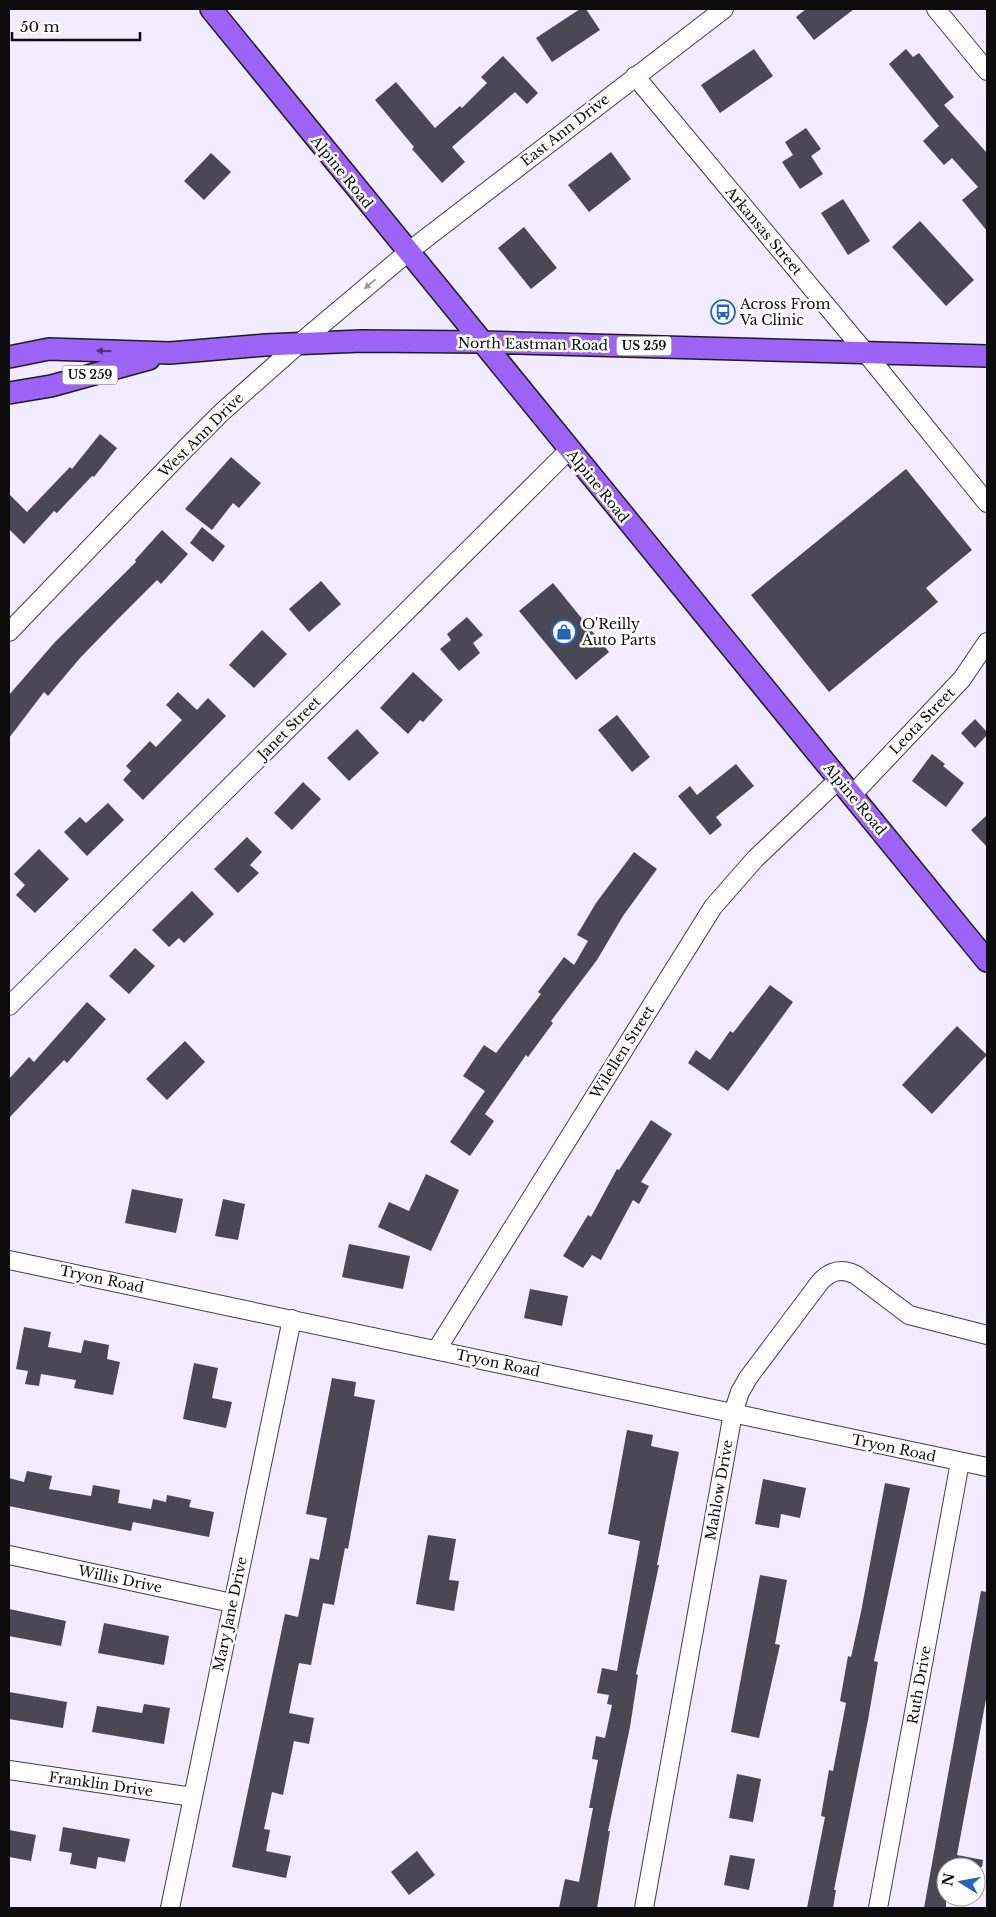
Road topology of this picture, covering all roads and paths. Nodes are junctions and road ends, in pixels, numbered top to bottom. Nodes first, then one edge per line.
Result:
1 (211, 9) edge
2 (724, 9) edge
3 (936, 9) edge
4 (987, 71) edge
5 (634, 76) junction
6 (408, 252) junction
7 (481, 342) junction
8 (300, 343) junction
9 (865, 352) junction
10 (170, 353) junction
11 (987, 356) edge
12 (9, 357) edge
13 (9, 393) edge
14 (569, 450) junction
15 (987, 503) edge
16 (9, 632) edge
17 (987, 642) edge
18 (845, 787) junction
19 (987, 961) edge
20 (9, 1006) edge
21 (9, 1260) edge
22 (292, 1319) junction
23 (987, 1335) edge
24 (437, 1349) junction
25 (733, 1413) junction
26 (960, 1462) junction
27 (987, 1467) edge
28 (9, 1555) edge
29 (232, 1603) junction
30 (9, 1770) edge
31 (193, 1797) junction
32 (170, 1908) edge
33 (644, 1908) edge
34 (878, 1908) edge

1 - 6 main road, Alpine Road
2 - 5 street, East Ann Drive
3 - 4 street
5 - 6 street, East Ann Drive
5 - 9 street, Arkansas Street
6 - 7 main road, Alpine Road
6 -> 8 street, West Ann Drive
7 - 8 main road, North Eastman Road / US 259
7 - 9 main road, North Eastman Road / US 259
7 - 14 main road, Alpine Road
8 - 10 main road, North Eastman Road / US 259
8 - 16 street, West Ann Drive
9 - 11 main road, North Eastman Road / US 259
9 - 15 street, Arkansas Street
10 -> 12 main road, North Eastman Road / US 259
10 - 13 main road, North Eastman Road / US 259
14 - 18 main road, Alpine Road
14 - 20 street, Janet Street
17 - 18 street, Leota Street
18 - 19 main road, Alpine Road
18 - 24 street, Wilellen Street
21 - 22 street, Tryon Road
22 - 24 street, Tryon Road
22 - 29 street, Mary Jane Drive
23 - 25 street, Mahlow Drive
24 - 25 street, Tryon Road
25 - 26 street, Tryon Road
25 - 33 street, Mahlow Drive
26 - 27 street, Tryon Road
26 - 34 street, Ruth Drive
28 - 29 street, Willis Drive
29 - 31 street, Mary Jane Drive
30 - 31 street, Franklin Drive
31 - 32 street, Mary Jane Drive

